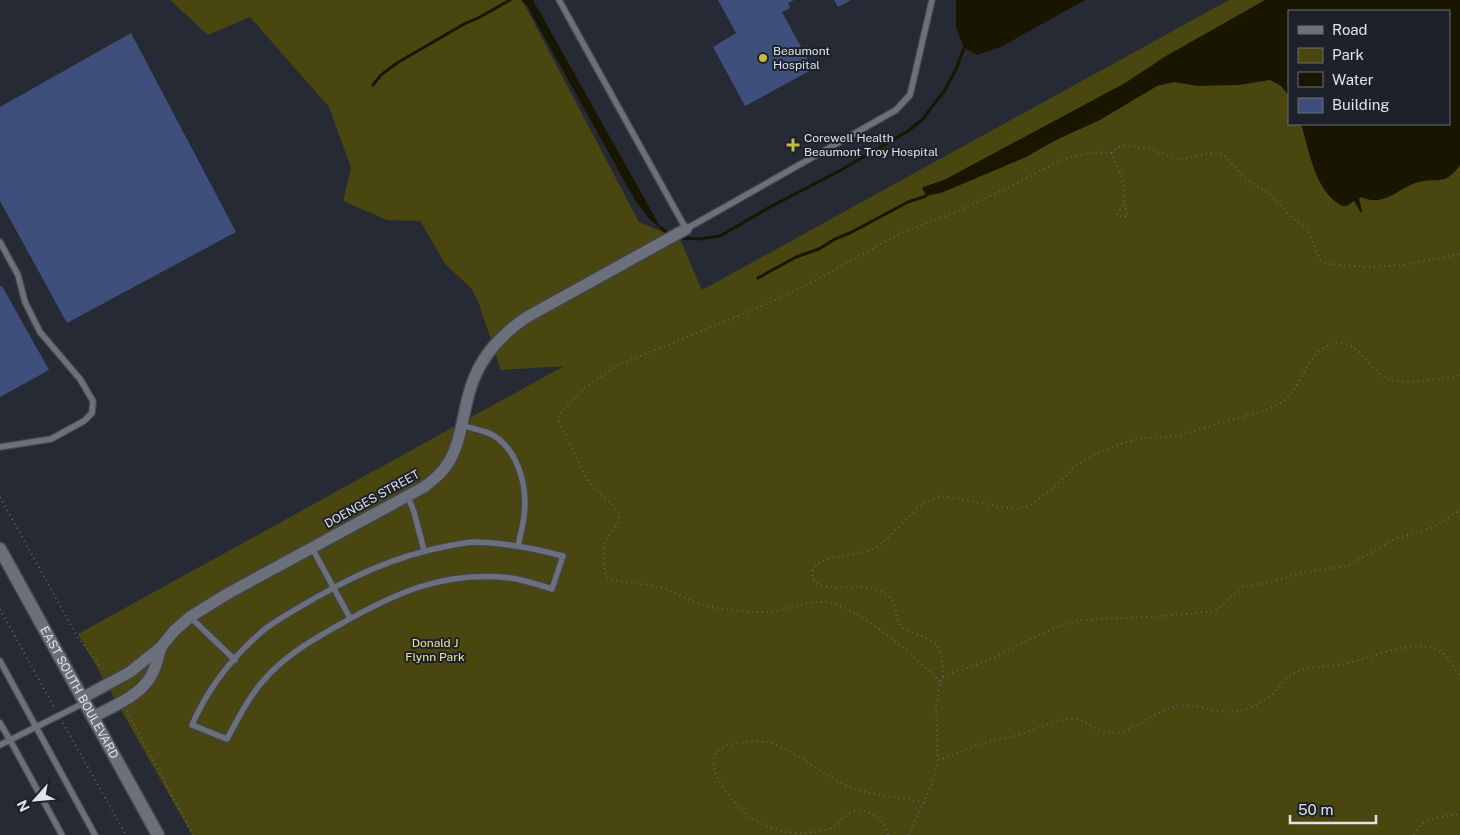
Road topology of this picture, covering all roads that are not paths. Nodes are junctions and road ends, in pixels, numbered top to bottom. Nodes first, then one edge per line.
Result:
1 (559, 0) edge
2 (932, 0) edge
3 (686, 229) junction
4 (0, 242) edge
5 (461, 425) junction
6 (0, 447) edge
7 (408, 497) junction
8 (518, 546) junction
9 (312, 548) junction
10 (0, 549) edge
11 (424, 550) junction
12 (333, 587) junction
13 (190, 617) junction
14 (350, 618) junction
15 (161, 647) junction
16 (234, 660) junction
17 (0, 661) edge
18 (84, 700) junction
19 (93, 717) junction
20 (0, 723) edge
21 (36, 726) junction
22 (10, 740) junction
23 (0, 745) edge
24 (62, 835) edge
25 (95, 835) edge
26 (158, 835) edge

1 - 3 lane
2 - 3 lane
3 - 5 street, DOENGES STREET
4 - 6 lane
5 - 7 street, DOENGES STREET
5 - 8 lane
7 - 9 street, DOENGES STREET
7 - 11 lane
8 - 11 lane
8 - 14 lane
9 - 12 lane
9 - 13 street, DOENGES STREET
10 - 18 street, EAST SOUTH BOULEVARD
11 - 12 lane
12 - 14 lane
12 - 16 lane
13 - 15 street, DOENGES STREET
13 - 16 lane
14 - 16 lane
15 - 18 street, DOENGES STREET
15 - 19 street, DOENGES STREET
17 - 21 lane
18 - 19 street, EAST SOUTH BOULEVARD
18 - 21 lane
19 - 26 street, EAST SOUTH BOULEVARD
20 - 22 lane
21 - 22 lane
21 - 25 lane
22 - 23 lane
22 - 24 lane

